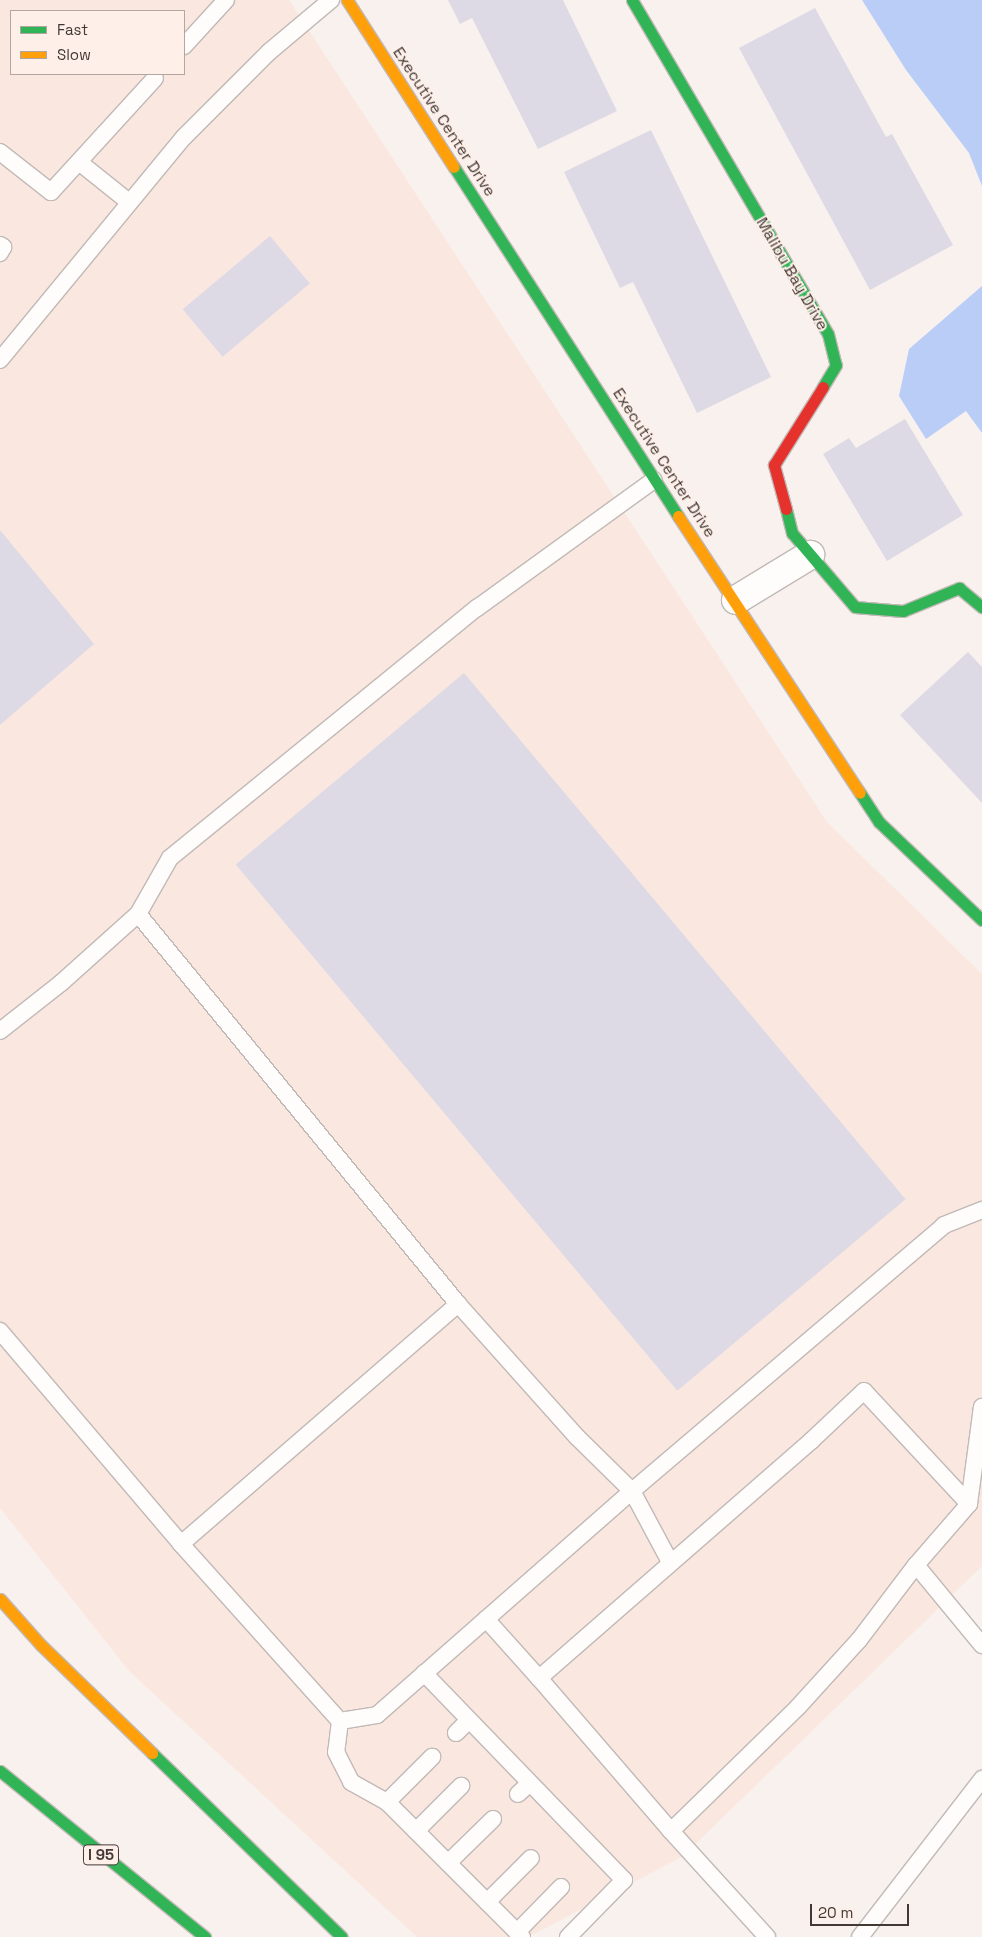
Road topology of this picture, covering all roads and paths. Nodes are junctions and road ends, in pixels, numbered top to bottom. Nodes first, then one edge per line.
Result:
1 (226, 0) edge
2 (331, 0) edge
3 (347, 0) edge
4 (632, 0) edge
5 (185, 45) edge
6 (155, 78) dead end
7 (0, 152) edge
8 (79, 162) junction
9 (129, 202) junction
10 (0, 245) edge
11 (0, 253) edge
12 (0, 360) edge
13 (654, 480) junction
14 (810, 555) junction
15 (736, 600) junction
16 (982, 607) edge
17 (138, 914) junction
18 (982, 920) edge
19 (0, 1031) edge
20 (982, 1210) edge
21 (458, 1304) junction
22 (0, 1331) edge
23 (982, 1407) edge
24 (632, 1491) junction
25 (969, 1504) junction
26 (181, 1544) junction
27 (670, 1562) junction
28 (916, 1565) junction
29 (0, 1599) edge
30 (486, 1619) junction
31 (982, 1645) edge
32 (424, 1673) junction
33 (539, 1678) junction
34 (469, 1720) junction
35 (340, 1721) junction
36 (456, 1733) dead end
37 (432, 1757) dead end
38 (0, 1771) edge
39 (982, 1779) edge
40 (530, 1783) junction
41 (461, 1786) dead end
42 (518, 1794) dead end
43 (387, 1802) junction
44 (493, 1819) dead end
45 (671, 1830) junction
46 (416, 1831) junction
47 (532, 1858) dead end
48 (448, 1863) junction
49 (561, 1887) dead end
50 (486, 1902) junction
51 (519, 1935) edge
52 (205, 1937) edge
53 (342, 1937) edge
54 (568, 1937) edge
55 (767, 1937) edge
56 (860, 1937) edge

1 - 5 lane
2 - 9 lane
3 - 13 main road, Executive Center Drive
4 - 14 main road, Malibu Bay Drive
6 - 8 lane
7 - 8 lane
8 - 9 lane
9 - 12 lane
10 - 11 lane
13 - 15 main road, Executive Center Drive
13 - 17 lane
14 - 15 street
14 - 16 main road, Malibu Bay Drive
15 - 18 main road, Executive Center Drive
17 - 19 lane
17 - 21 lane
20 - 24 lane
21 - 24 lane
21 - 26 lane
22 - 26 lane
23 - 25 lane
24 - 27 lane
24 - 30 lane
25 - 27 lane
25 - 28 lane
26 - 35 lane
27 - 33 lane
28 - 31 lane
28 - 45 lane
29 - 53 main road
30 - 32 lane
30 - 33 lane
32 - 34 lane
32 - 35 lane
33 - 45 lane
34 - 36 lane
34 - 40 lane
35 - 43 lane
37 - 43 lane
38 - 52 main road, I 95
39 - 56 lane
40 - 42 lane
40 - 54 lane
41 - 46 lane
43 - 46 lane
44 - 48 lane
45 - 55 lane
46 - 48 lane
47 - 50 lane
48 - 50 lane
49 - 51 lane
50 - 51 lane

